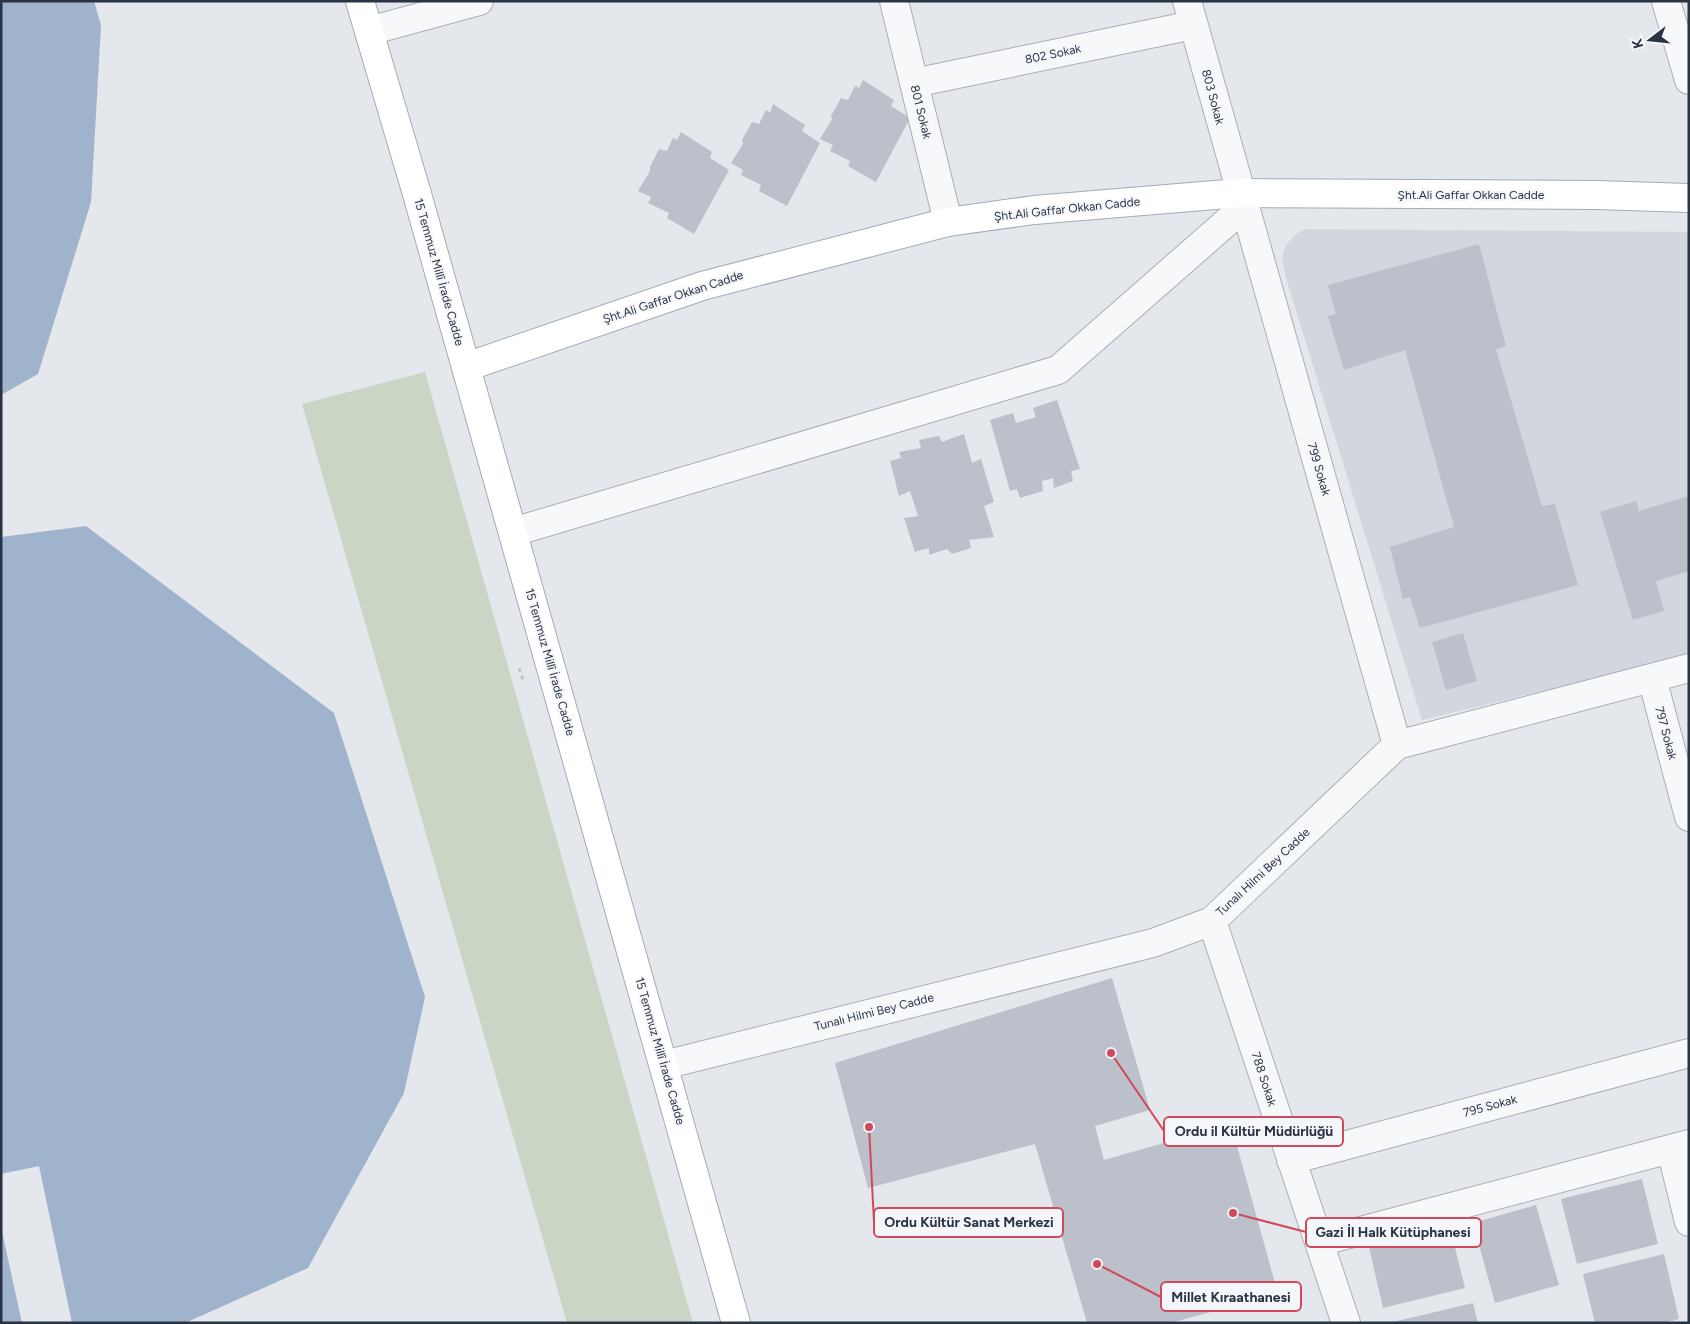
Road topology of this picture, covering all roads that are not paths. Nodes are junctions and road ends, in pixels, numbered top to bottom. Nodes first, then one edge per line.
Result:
1 (360, 1) edge
2 (479, 1) edge
3 (894, 1) edge
4 (1666, 1) edge
5 (1190, 13) edge
6 (369, 31) junction
7 (1683, 38) edge
8 (1689, 80) edge
9 (914, 82) junction
10 (1689, 198) edge
11 (1242, 200) junction
12 (948, 222) junction
13 (466, 367) junction
14 (513, 532) junction
15 (1689, 668) edge
16 (1652, 678) junction
17 (1398, 745) junction
18 (1689, 817) edge
19 (1212, 921) junction
20 (1689, 1052) edge
21 (664, 1065) junction
22 (1680, 1146) edge
23 (1291, 1160) junction
24 (1689, 1222) edge
25 (1319, 1242) junction
26 (736, 1323) edge
27 (1346, 1323) edge

1 - 6 main road, 15 Temmuz Millî İrade Cadde
2 - 6 street
3 - 9 street, 801 Sokak
4 - 7 street
5 - 9 street, 802 Sokak
5 - 11 street, 803 Sokak
6 - 13 main road, 15 Temmuz Millî İrade Cadde
7 - 8 street
9 - 12 street, 801 Sokak
10 - 11 main road, Şht.Ali Gaffar Okkan Cadde
11 - 12 main road, Şht.Ali Gaffar Okkan Cadde
11 - 14 street
11 - 17 street, 799 Sokak
12 - 13 main road, Şht.Ali Gaffar Okkan Cadde
13 - 14 main road, 15 Temmuz Millî İrade Cadde
14 - 21 main road, 15 Temmuz Millî İrade Cadde
15 - 16 street, Tunalı Hilmi Bey Cadde
16 - 17 street, Tunalı Hilmi Bey Cadde
16 - 18 street, 797 Sokak
17 - 19 street, Tunalı Hilmi Bey Cadde
19 - 21 street, Tunalı Hilmi Bey Cadde
19 - 23 street, 788 Sokak
20 - 23 street, 795 Sokak
21 - 26 main road, 15 Temmuz Millî İrade Cadde
22 - 24 street
22 - 25 street
23 - 25 street, 788 Sokak
25 - 27 street, 788 Sokak

